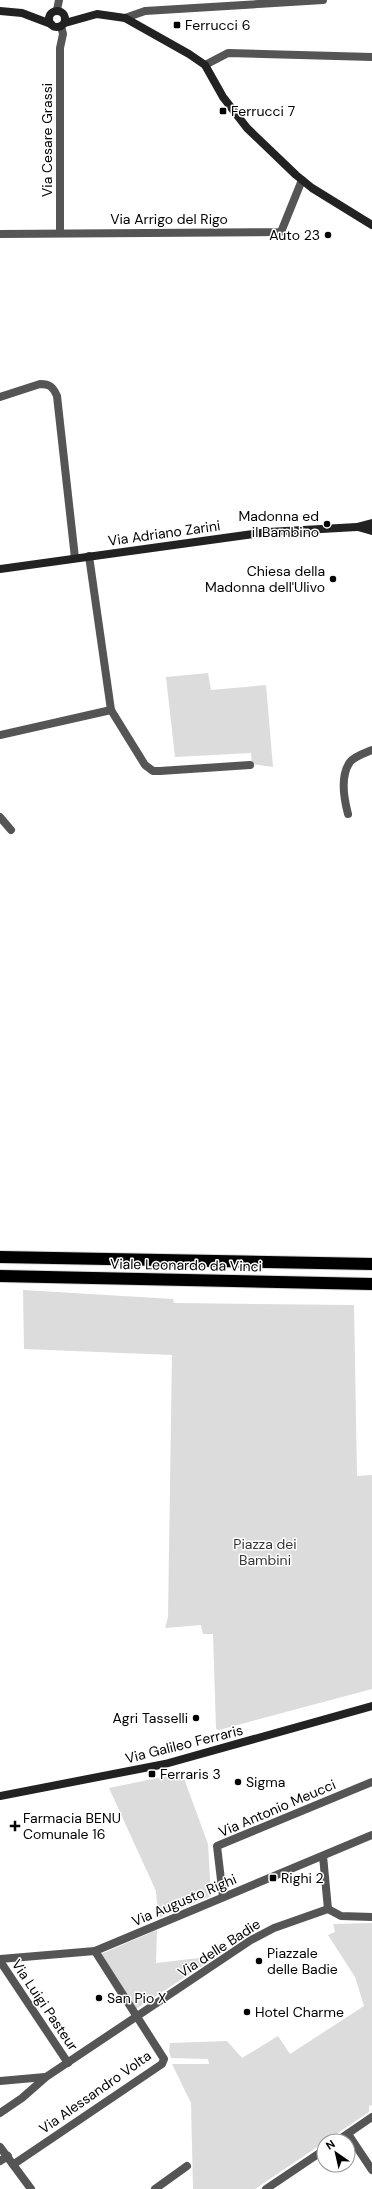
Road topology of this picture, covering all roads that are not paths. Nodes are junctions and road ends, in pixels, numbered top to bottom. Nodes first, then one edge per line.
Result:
1 (58, 0) edge
2 (323, 0) edge
3 (57, 10) junction
4 (0, 11) edge
5 (125, 18) junction
6 (58, 25) junction
7 (372, 57) edge
8 (205, 66) junction
9 (302, 180) junction
10 (372, 224) edge
11 (60, 232) junction
12 (0, 234) edge
13 (0, 397) edge
14 (372, 523) edge
15 (357, 527) junction
16 (372, 531) edge
17 (90, 556) junction
18 (75, 558) junction
19 (0, 569) edge
20 (111, 710) junction
21 (1, 733) edge
22 (372, 750) edge
23 (250, 765) dead end
24 (348, 814) dead end
25 (0, 817) edge
26 (10, 830) dead end
27 (0, 1257) edge
28 (372, 1264) edge
29 (0, 1276) edge
30 (372, 1284) edge
31 (372, 1706) edge
32 (372, 1782) edge
33 (0, 1796) edge
34 (372, 1835) edge
35 (323, 1856) junction
36 (223, 1897) junction
37 (328, 1909) junction
38 (372, 1917) edge
39 (95, 1951) junction
40 (0, 1960) edge
41 (137, 2018) junction
42 (68, 2063) junction
43 (46, 2077) junction
44 (16, 2080) junction
45 (0, 2081) edge
46 (22, 2098) junction
47 (0, 2113) edge
48 (372, 2117) edge
49 (349, 2133) edge
50 (356, 2146) edge
51 (0, 2147) edge
52 (316, 2155) edge
53 (8, 2156) junction
54 (0, 2161) edge
55 (14, 2164) junction
56 (187, 2166) dead end
57 (372, 2170) edge
58 (31, 2189) edge
59 (155, 2189) edge
60 (266, 2189) edge

1 - 3 street
2 - 5 street
3 - 6 street
3 - 6 street
4 - 6 street
5 - 6 street
5 - 8 street
6 - 11 street, Via Cesare Grassi
7 - 8 street
8 - 9 street
9 - 10 street
9 - 11 street, Via Arrigo del Rigo
11 - 12 street, Via Arrigo del Rigo
13 - 18 street
14 - 15 street
15 - 16 street
15 - 17 street, Via Adriano Zarini
17 - 18 street, Via Adriano Zarini
17 - 20 street
18 - 19 street, Via Adriano Zarini
20 - 21 street
20 - 23 street
22 - 24 street
25 - 26 street
27 - 28 highway, Viale Leonardo da Vinci
29 - 30 highway, Viale Leonardo da Vinci
31 - 33 street, Via Galileo Ferraris
32 - 36 street, Via Antonio Meucci
34 - 35 street, Via Augusto Righi
35 - 36 street, Via Augusto Righi
35 - 37 street
36 - 39 street, Via Augusto Righi
37 - 38 street
37 - 41 street, Via delle Badie
39 - 40 street, Via Augusto Righi
39 - 41 street, Via Alessandro Volta
40 - 42 street, Via Luigi Pasteur
41 - 42 street, Via delle Badie
41 - 55 street, Via Alessandro Volta
42 - 43 street, Via delle Badie
43 - 44 street, Via delle Badie
43 - 46 street, Via delle Badie
44 - 45 street, Via delle Badie
44 - 46 street
46 - 47 street, Via delle Badie
48 - 49 street
50 - 57 street
51 - 53 street
52 - 60 street
53 - 54 street
53 - 55 street
55 - 58 street
56 - 59 street

